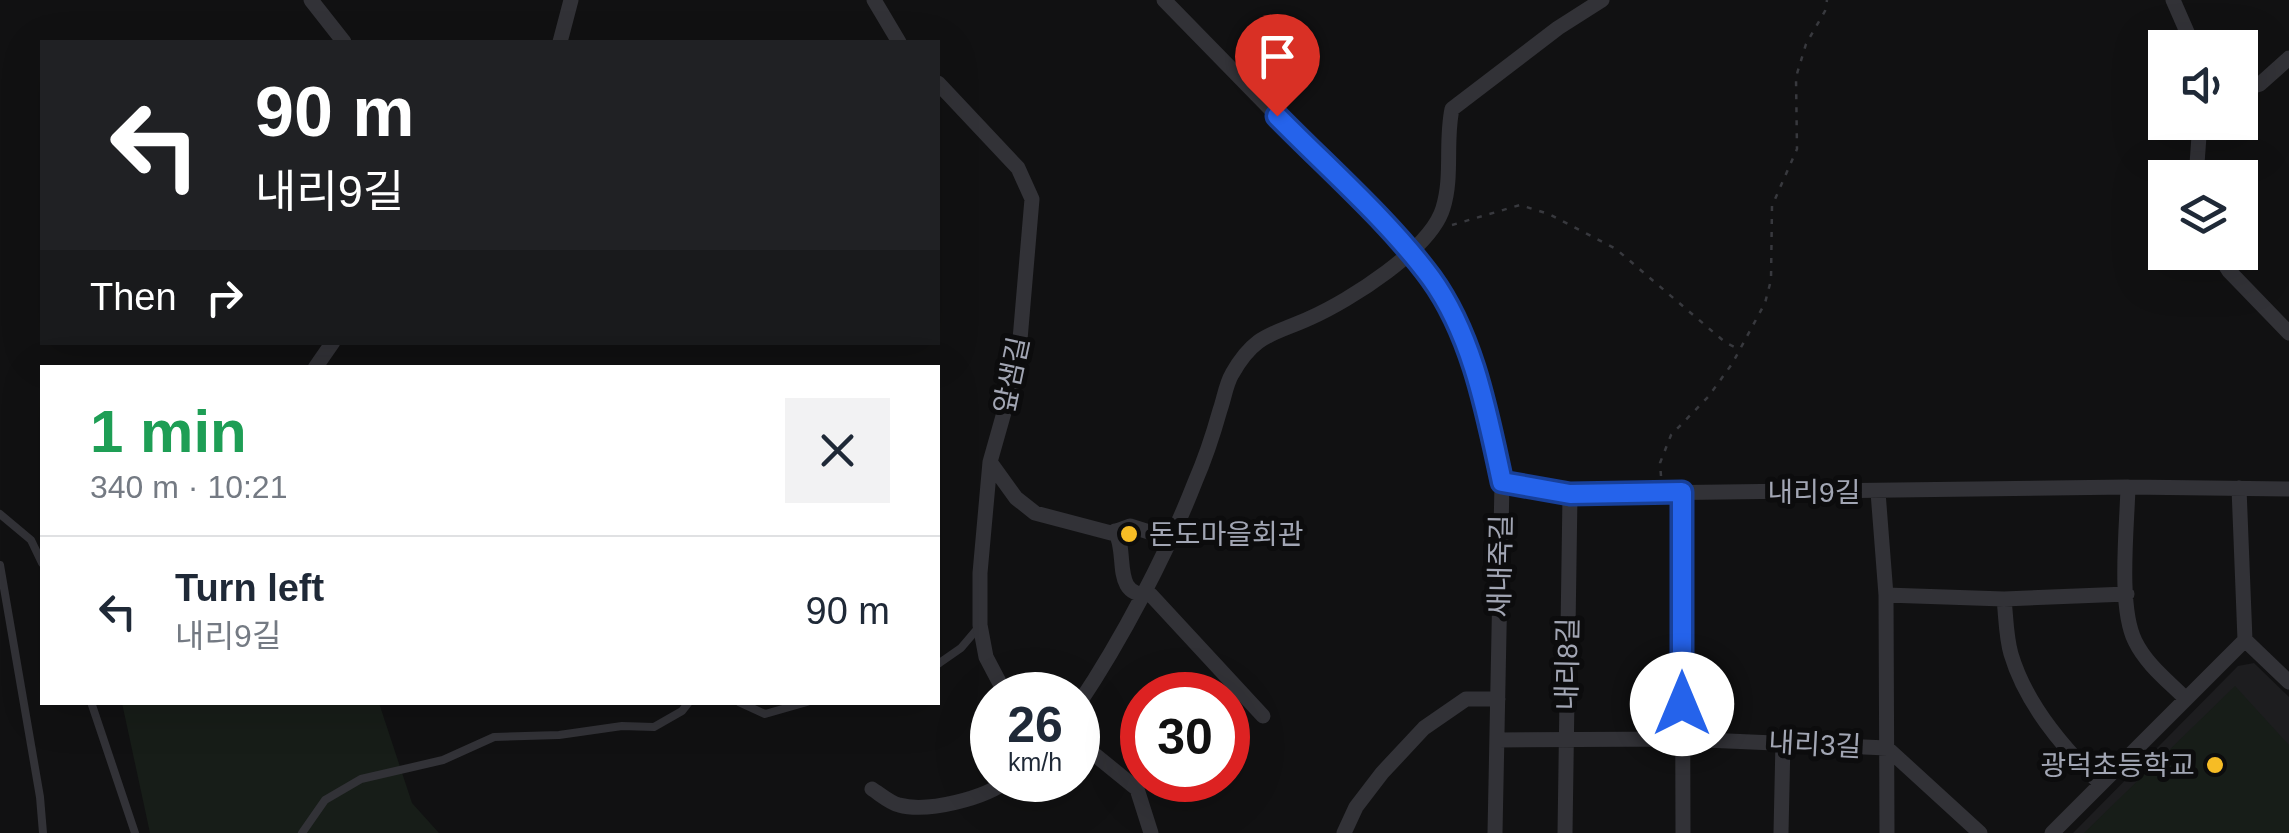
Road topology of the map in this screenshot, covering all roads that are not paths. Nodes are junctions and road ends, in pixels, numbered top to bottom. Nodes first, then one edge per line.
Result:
1 (312, 0) edge
2 (571, 0) edge
3 (874, 0) edge
4 (1164, 0) edge
5 (1602, 0) edge
6 (2172, 0) edge
7 (2186, 30) edge
8 (342, 40) edge
9 (561, 40) edge
10 (899, 40) edge
11 (2289, 58) edge
12 (940, 85) edge
13 (2258, 85) edge
14 (1408, 253) junction
15 (2228, 270) edge
16 (2289, 333) edge
17 (990, 462) junction
18 (1502, 482) junction
19 (2128, 487) junction
20 (2239, 488) junction
21 (2289, 489) edge
22 (1682, 492) junction
23 (1878, 492) junction
24 (1570, 494) junction
25 (0, 514) edge
26 (1115, 532) junction
27 (1168, 538) junction
28 (40, 559) edge
29 (0, 565) edge
30 (2126, 594) junction
31 (1886, 595) junction
32 (1141, 596) junction
33 (2004, 599) junction
34 (980, 624) junction
35 (2245, 640) junction
36 (940, 663) edge
37 (994, 672) edge
38 (1097, 672) edge
39 (2289, 682) edge
40 (1498, 699) junction
41 (2186, 699) junction
42 (93, 705) edge
43 (686, 705) edge
44 (746, 705) edge
45 (796, 705) edge
46 (1263, 716) dead end
47 (1565, 739) junction
48 (1682, 739) junction
49 (1497, 740) junction
50 (1782, 742) junction
51 (1887, 748) junction
52 (1100, 759) edge
53 (2101, 784) junction
54 (872, 789) dead end
55 (970, 798) edge
56 (43, 833) edge
57 (135, 833) edge
58 (302, 833) edge
59 (1151, 833) edge
60 (1344, 833) edge
61 (1495, 833) edge
62 (1565, 833) edge
63 (1683, 833) edge
64 (1781, 833) edge
65 (1888, 833) edge
66 (1980, 833) edge
67 (2052, 833) edge

1 - 8 street
2 - 9 street
3 - 10 street
4 - 14 street, 새내죽길
5 - 14 street
6 - 7 street
11 - 13 street
12 - 17 street, 앞샘길
14 - 18 street, 새내죽길
14 - 27 street
15 - 16 street
17 - 26 street
17 - 34 street, 앞샘길
18 - 24 street, 내리9길
18 - 40 street, 새내죽길
19 - 20 street, 내리9길
19 - 23 street, 내리9길
19 - 30 street
20 - 21 street, 내리9길
20 - 35 street
22 - 23 street, 내리9길
22 - 24 street, 내리9길
22 - 48 street
23 - 31 street
24 - 47 street, 내리8길
25 - 28 lane
26 - 27 street
26 - 32 street
27 - 32 street
29 - 56 lane
30 - 33 street
30 - 41 street
31 - 33 street
31 - 51 street
32 - 38 street
32 - 46 street
33 - 53 street
34 - 36 lane
34 - 37 street, 앞샘길
35 - 39 street
35 - 41 street
40 - 49 street, 새내죽길
40 - 60 street
41 - 53 street
42 - 57 lane
43 - 58 lane
44 - 45 lane
47 - 48 street, 내리3길
47 - 49 street, 내리3길
47 - 62 street, 내리8길
48 - 50 street, 내리3길
48 - 63 street
49 - 61 street, 새내죽길
50 - 51 street, 내리3길
50 - 64 street
51 - 65 street
51 - 66 street, 내리3길
52 - 59 street
53 - 67 street
54 - 55 street

